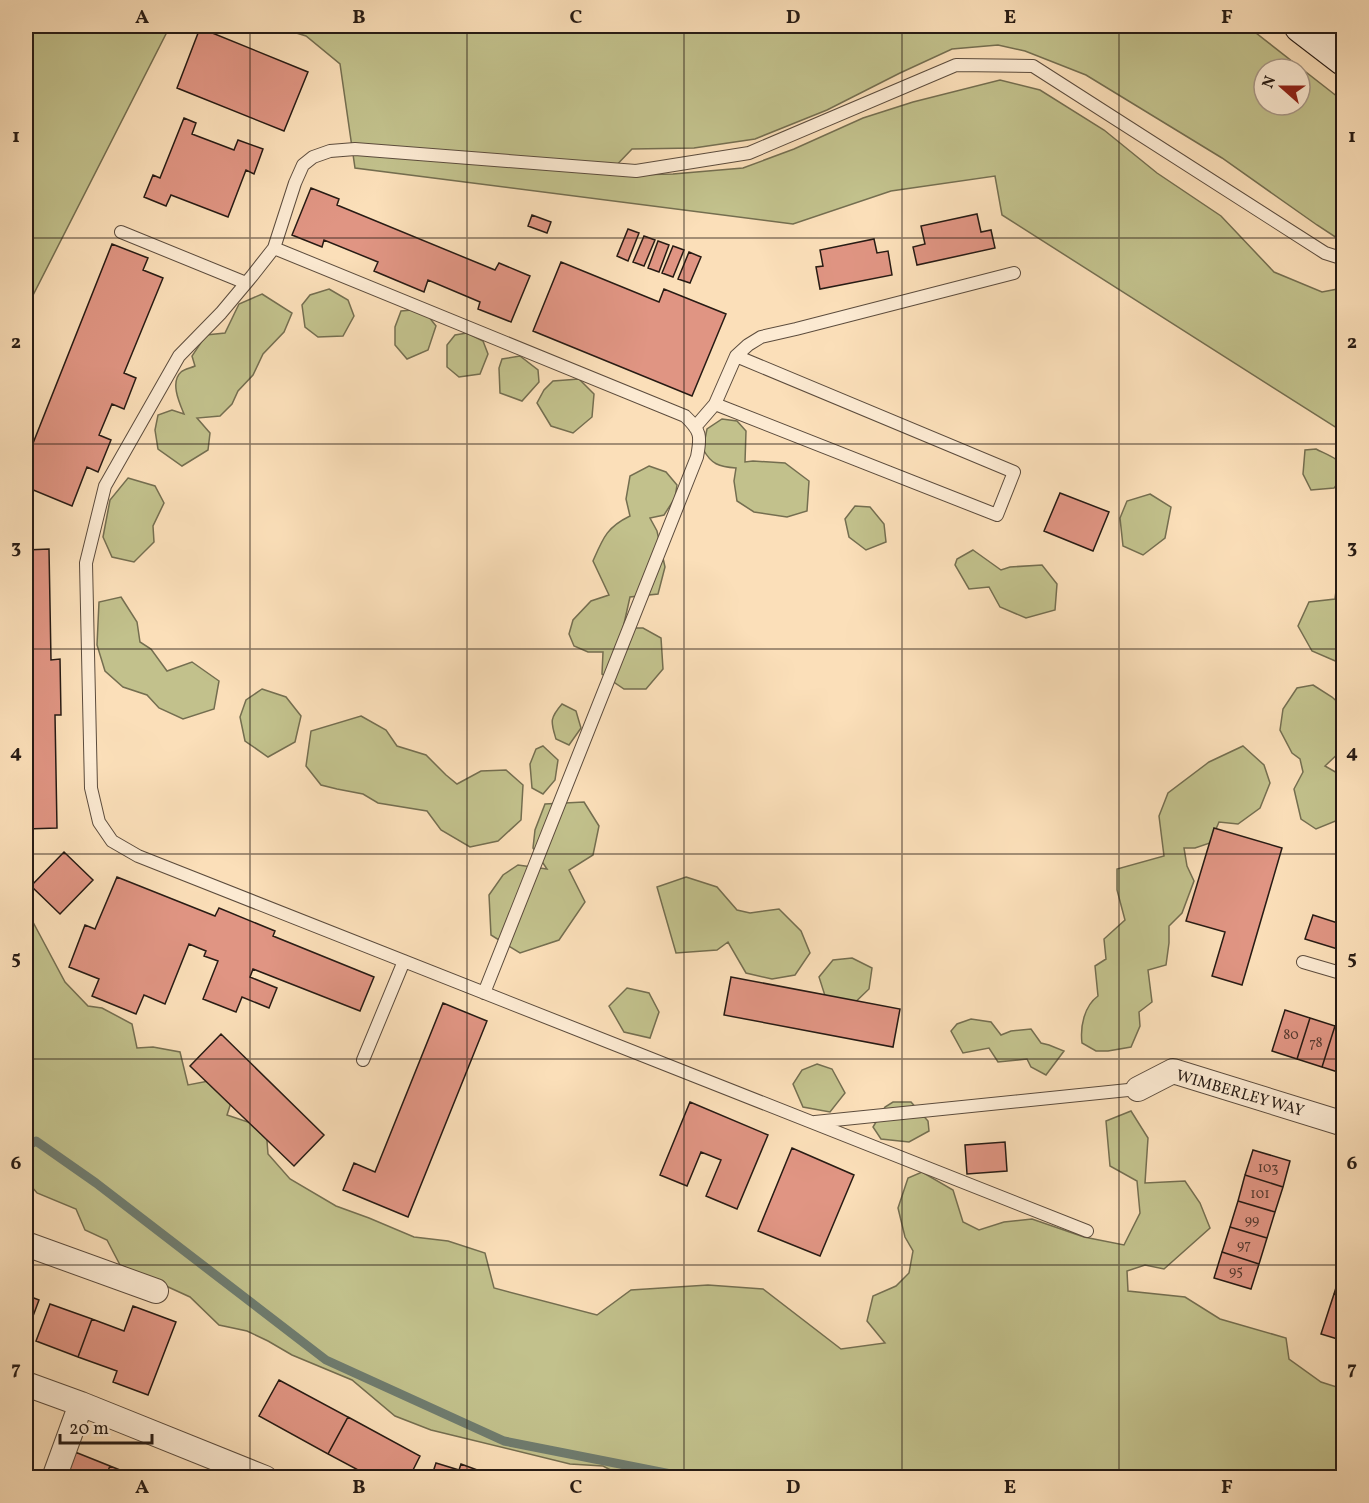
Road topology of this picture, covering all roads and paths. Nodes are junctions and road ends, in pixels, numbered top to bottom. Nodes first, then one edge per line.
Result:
1 (1301, 26) edge
2 (1344, 59) edge
3 (121, 232) dead end
4 (274, 248) junction
5 (1344, 259) edge
6 (1014, 273) dead end
7 (246, 283) junction
8 (736, 356) junction
9 (715, 404) junction
10 (696, 426) junction
11 (404, 961) junction
12 (1303, 962) dead end
13 (1344, 974) edge
14 (484, 993) junction
15 (363, 1059) dead end
16 (1138, 1089) joint
17 (811, 1122) junction
18 (1344, 1124) edge
19 (1087, 1231) dead end
20 (26, 1244) edge
21 (156, 1292) dead end
22 (26, 1384) edge
23 (81, 1404) junction
24 (54, 1478) edge
25 (265, 1478) edge

1 - 2 main road
3 - 7 lane
4 - 5 lane
4 - 7 lane
4 - 10 lane
6 - 8 lane
7 - 11 lane
8 - 9 lane
8 - 9 lane
9 - 10 lane
10 - 14 lane
11 - 14 lane
11 - 15 lane
12 - 13 lane
14 - 17 lane
16 - 17 lane
16 - 18 street, WIMBERLEY WAY
17 - 19 lane
20 - 21 street
22 - 23 street
23 - 24 street
23 - 25 street

